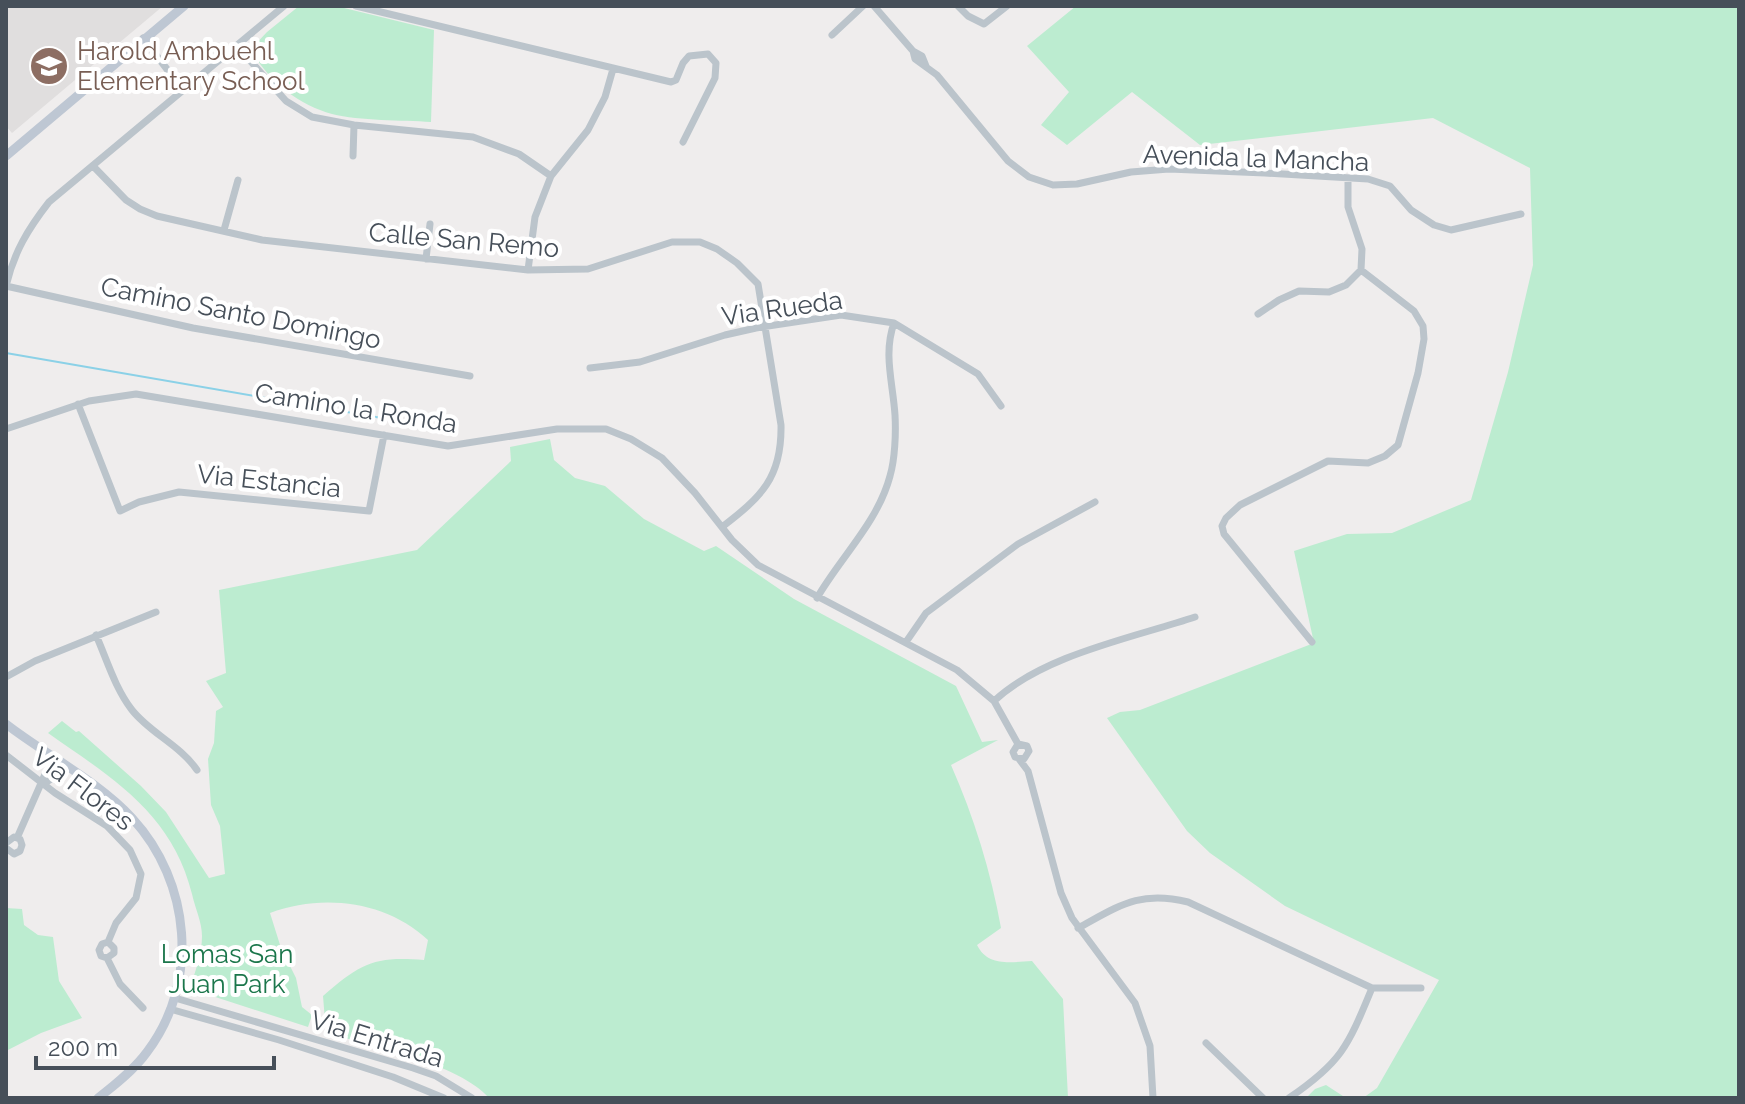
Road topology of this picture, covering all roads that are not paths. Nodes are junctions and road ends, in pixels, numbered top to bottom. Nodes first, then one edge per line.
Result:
1 (184, 6) edge
2 (284, 6) edge
3 (356, 6) edge
4 (863, 6) edge
5 (874, 6) edge
6 (958, 6) edge
7 (1007, 6) edge
8 (832, 35) dead end
9 (143, 38) junction
10 (237, 46) junction
11 (613, 69) junction
12 (183, 90) junction
13 (354, 125) junction
14 (683, 142) dead end
15 (6, 156) edge
16 (353, 156) dead end
17 (93, 166) junction
18 (551, 176) junction
19 (1348, 178) junction
20 (238, 180) dead end
21 (1521, 214) dead end
22 (430, 224) dead end
23 (224, 230) junction
24 (426, 259) junction
25 (528, 270) junction
26 (1361, 270) junction
27 (6, 286) edge
28 (1258, 314) dead end
29 (894, 323) junction
30 (765, 326) junction
31 (590, 368) dead end
32 (470, 376) dead end
33 (78, 404) junction
34 (1001, 406) dead end
35 (6, 429) edge
36 (384, 435) junction
37 (1095, 502) dead end
38 (722, 527) junction
39 (817, 598) junction
40 (156, 612) dead end
41 (1195, 617) dead end
42 (96, 635) junction
43 (906, 642) junction
44 (1312, 642) dead end
45 (6, 677) edge
46 (994, 701) junction
47 (6, 724) edge
48 (1018, 744) junction
49 (6, 755) edge
50 (1028, 756) junction
51 (1019, 759) junction
52 (60, 763) junction
53 (197, 770) dead end
54 (1028, 771) junction
55 (43, 784) junction
56 (17, 838) junction
57 (6, 845) edge
58 (1078, 928) junction
59 (1372, 988) junction
60 (1421, 988) dead end
61 (175, 998) junction
62 (143, 1008) dead end
63 (170, 1009) junction
64 (314, 1041) junction
65 (1206, 1043) dead end
66 (311, 1051) junction
67 (98, 1098) edge
68 (444, 1098) edge
69 (472, 1098) edge
70 (1153, 1098) edge
71 (1263, 1098) edge
72 (1289, 1098) edge

1 - 9 main road
2 - 10 street
3 - 11 street
4 - 8 street
5 - 19 street, Avenida la Mancha
6 - 7 street
9 - 12 street
9 - 15 main road
10 - 12 street
10 - 13 street
11 - 14 street
11 - 18 street
12 - 17 street
13 - 16 street
13 - 18 street
17 - 23 street, Calle San Remo
17 - 27 street
18 - 25 street
19 - 21 street, Avenida la Mancha
19 - 26 street
20 - 23 street
22 - 24 street
23 - 24 street, Calle San Remo
24 - 25 street, Calle San Remo
25 - 30 street, Calle San Remo
26 - 28 street
26 - 44 street
27 - 32 street, Camino Santo Domingo
29 - 30 street, Via Rueda
29 - 34 street, Via Rueda
29 - 39 street
30 - 31 street, Via Rueda
30 - 38 street, Calle San Remo
33 - 35 street, Camino la Ronda
33 - 36 street, Camino la Ronda
33 - 36 street, Via Estancia
36 - 38 street, Camino la Ronda
37 - 43 street
38 - 39 street, Camino la Ronda
39 - 43 street, Camino la Ronda
40 - 42 street
41 - 46 street
42 - 45 street
42 - 53 street
43 - 46 street, Camino la Ronda
46 - 48 street, Camino la Ronda
47 - 52 main road
48 - 50 street, Camino la Ronda
48 - 51 street, Camino la Ronda
49 - 55 street, Via Flores
50 - 51 street
50 - 54 street
51 - 54 street
52 - 55 street
52 - 61 main road
54 - 58 street
55 - 56 street
55 - 62 street, Via Flores
56 - 57 street
56 - 57 street
58 - 59 street
58 - 70 street
59 - 60 street
59 - 72 street
61 - 63 main road
61 - 64 street, Via Entrada
63 - 66 street, Via Entrada
63 - 67 main road
64 - 66 street
64 - 69 street, Via Entrada
65 - 71 street
66 - 68 street, Via Entrada

